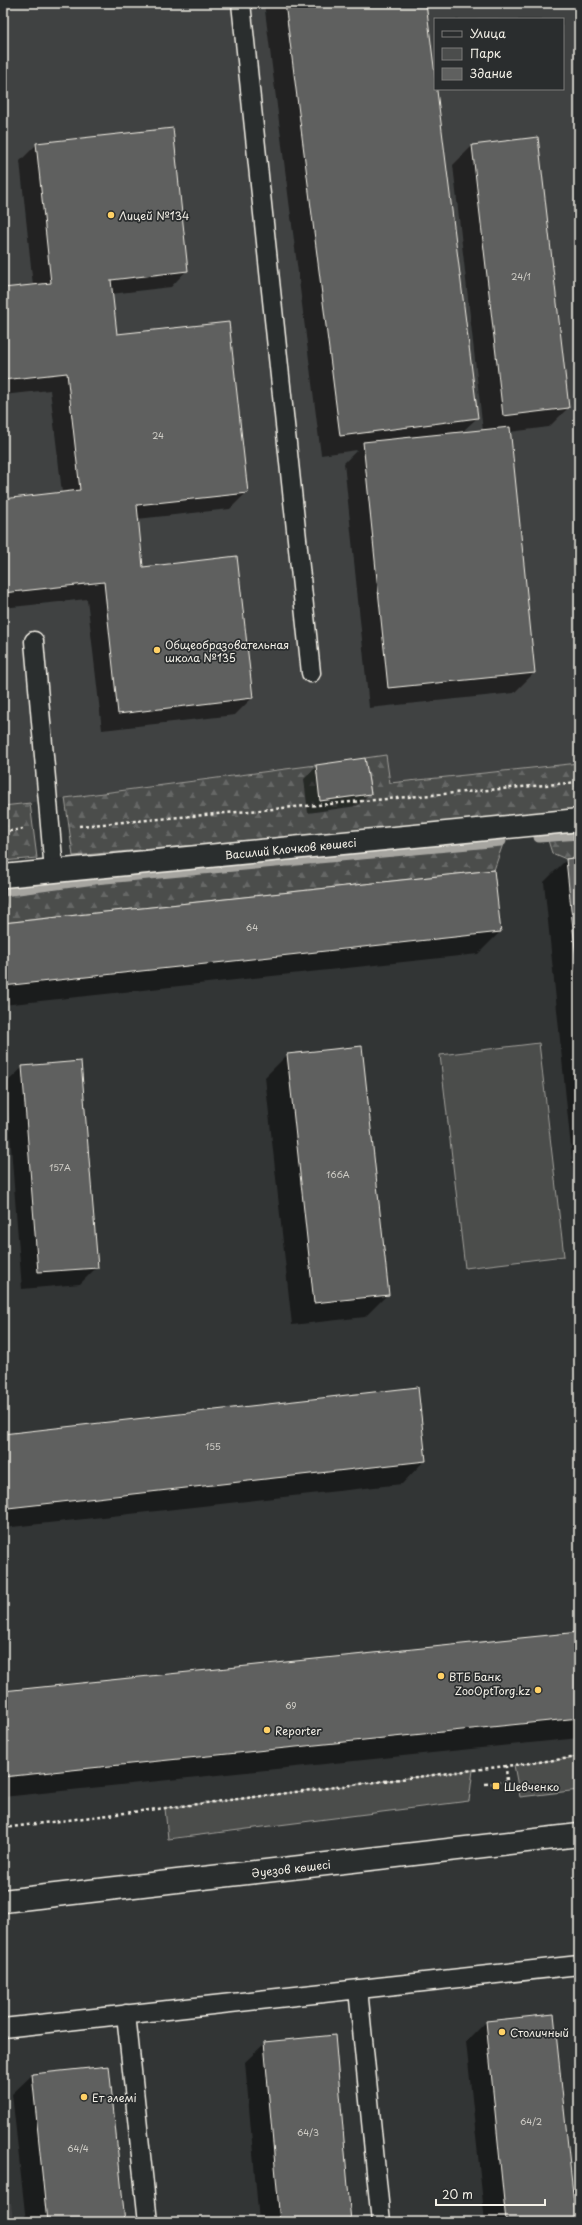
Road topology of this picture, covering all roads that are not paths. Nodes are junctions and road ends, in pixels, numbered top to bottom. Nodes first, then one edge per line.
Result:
1 (240, 3) edge
2 (34, 641) dead end
3 (311, 673) dead end
4 (579, 820) edge
5 (54, 871) junction
6 (3, 876) edge
7 (579, 1835) edge
8 (3, 1901) edge
9 (579, 1965) edge
10 (358, 1989) junction
11 (126, 2014) junction
12 (3, 2028) edge
13 (148, 2222) edge
14 (381, 2222) edge

1 - 3 lane
2 - 5 lane
4 - 5 street, Василий Клочков көшесі
5 - 6 street, Василий Клочков көшесі
7 - 8 street, Әуезов көшесі
9 - 10 lane
10 - 11 lane
10 - 14 lane
11 - 12 lane
11 - 13 lane

